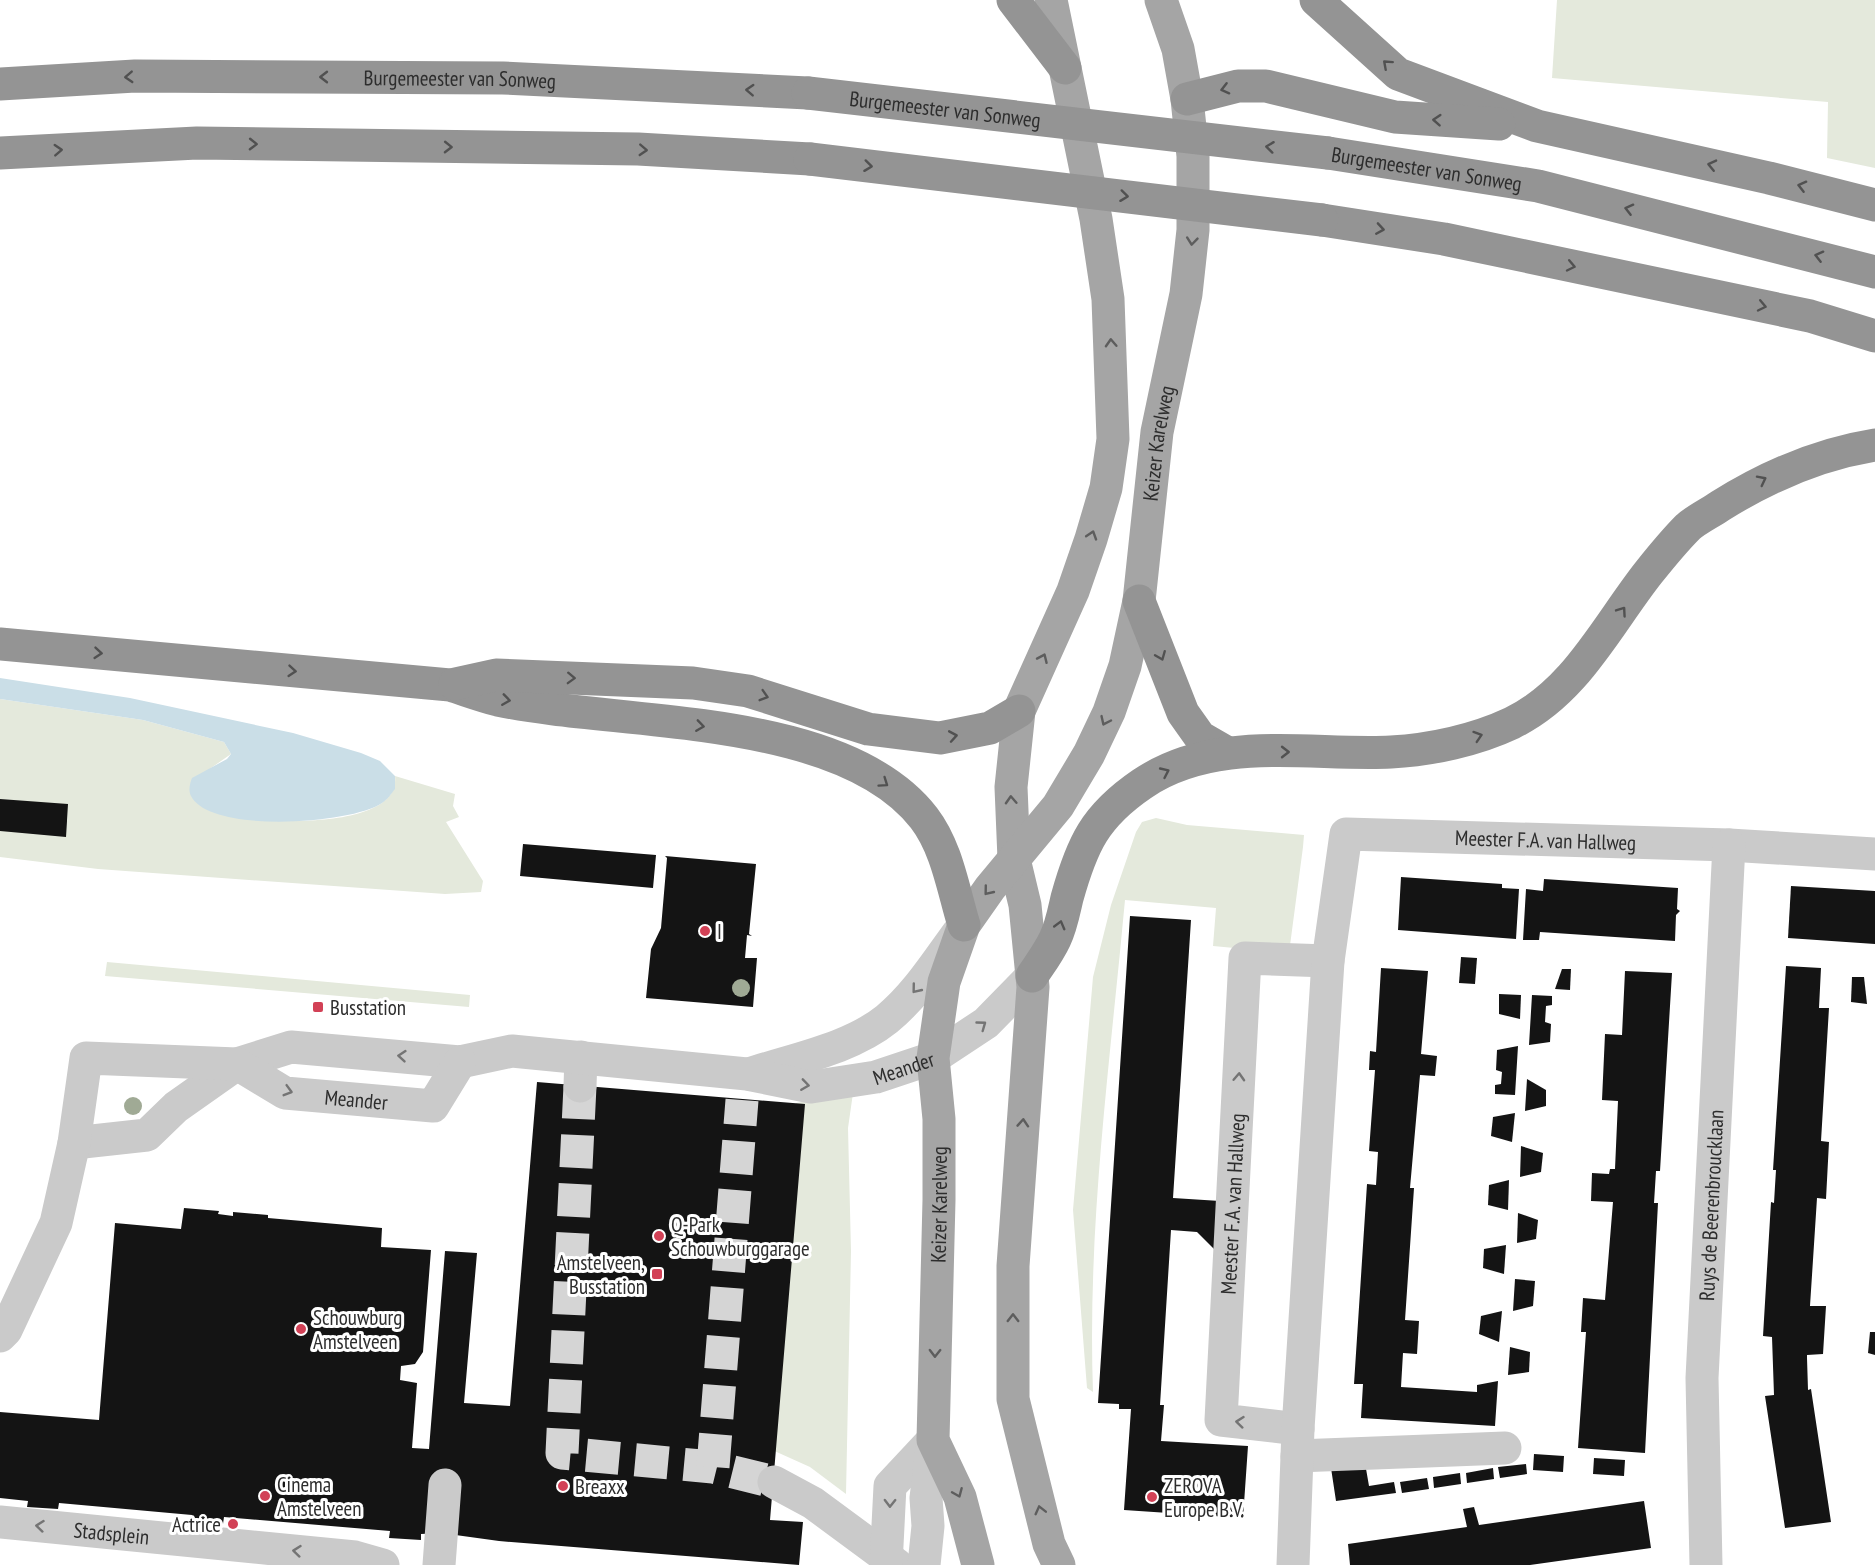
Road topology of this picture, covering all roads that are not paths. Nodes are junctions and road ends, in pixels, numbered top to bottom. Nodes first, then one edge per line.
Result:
1 (1013, 0) edge
2 (1051, 0) edge
3 (1161, 0) edge
4 (1316, 0) edge
5 (1065, 68) junction
6 (0, 84) edge
7 (1187, 99) junction
8 (1537, 126) junction
9 (0, 153) edge
10 (1875, 205) edge
11 (1875, 272) edge
12 (1875, 336) edge
13 (1875, 446) edge
14 (1139, 601) junction
15 (0, 644) edge
16 (450, 685) junction
17 (1019, 711) junction
18 (1226, 752) junction
19 (1729, 845) junction
20 (1875, 854) edge
21 (1014, 859) junction
22 (964, 925) junction
23 (1328, 962) junction
24 (1032, 976) junction
25 (933, 1058) junction
26 (460, 1062) junction
27 (237, 1064) junction
28 (745, 1087) junction
29 (75, 1143) junction
30 (0, 1336) edge
31 (933, 1440) junction
32 (1297, 1443) junction
33 (1505, 1448) dead end
34 (774, 1482) tunnel mouth
35 (445, 1485) dead end
36 (0, 1522) edge
37 (332, 1560) edge
38 (891, 1563) edge
39 (383, 1565) edge
40 (439, 1565) edge
41 (924, 1565) edge
42 (978, 1565) edge
43 (1059, 1565) edge
44 (1293, 1565) edge
45 (1706, 1565) edge

1 - 5 highway
2 - 5 main road
3 - 7 main road, Keizer Karelweg
8 -> 4 highway
17 -> 5 main road
11 -> 6 highway, Burgemeester van Sonweg, bridge
8 -> 7 highway
7 -> 14 main road, Keizer Karelweg
10 -> 8 highway
9 -> 12 highway, bridge
18 -> 13 highway
14 -> 18 highway
14 -> 21 main road, Keizer Karelweg
15 -> 16 highway
16 -> 17 highway
16 -> 22 highway
21 -> 17 main road
24 -> 18 highway
19 - 20 street, Meester F.A. van Hallweg
19 - 23 street, Meester F.A. van Hallweg
19 - 45 street, Ruys de Beerenbroucklaan
21 -> 22 main road, Keizer Karelweg
21 - 24 main road
22 - 25 main road, Keizer Karelweg
22 -> 28 street, Meander
23 - 32 street, Meester F.A. van Hallweg
32 -> 23 street, Meester F.A. van Hallweg
25 -> 24 street, Meander
43 -> 24 main road
28 -> 25 street, Meander
25 -> 31 main road, Keizer Karelweg
26 -> 27 street, Meander
27 -> 26 street, Meander
26 - 28 street, Meander
27 - 29 street, Meander
27 - 29 street, Meander
29 - 30 street, Meander
31 -> 38 street
31 - 41 street
31 -> 42 main road, Keizer Karelweg
32 - 33 street
32 - 44 street, Meester F.A. van Hallweg
34 - 38 street
35 - 40 street
37 -> 36 street, Stadsplein
37 - 39 street, Stadsplein

